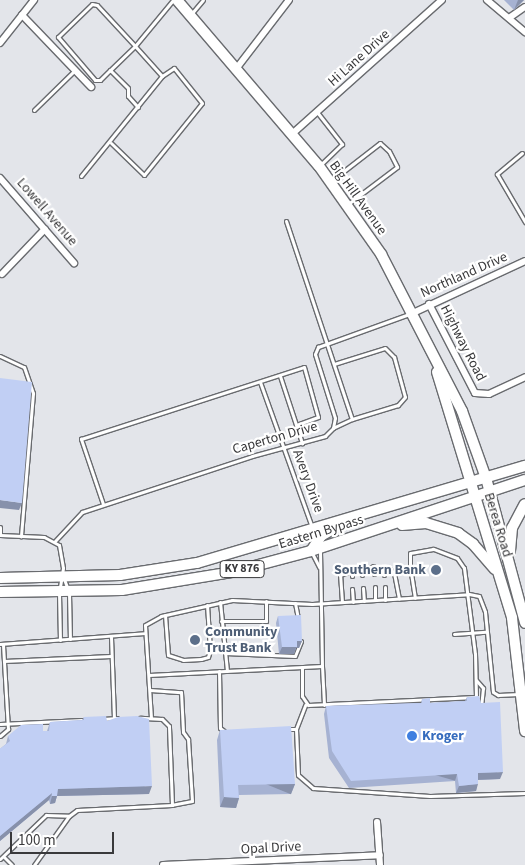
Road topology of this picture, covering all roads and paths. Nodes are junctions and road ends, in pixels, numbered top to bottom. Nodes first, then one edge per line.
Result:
1 (34, 0) edge
2 (175, 0) edge
3 (203, 0) edge
4 (289, 0) edge
5 (442, 0) edge
6 (487, 0) edge
7 (525, 6) edge
8 (22, 15) junction
9 (190, 15) junction
10 (509, 18) junction
11 (525, 32) edge
12 (0, 42) edge
13 (135, 46) junction
14 (236, 68) junction
15 (75, 70) junction
16 (110, 70) junction
17 (162, 76) junction
18 (91, 87) dead end
19 (138, 107) junction
20 (34, 110) dead end
21 (317, 112) junction
22 (292, 134) junction
23 (111, 143) junction
24 (522, 153) dead end
25 (319, 166) junction
26 (81, 176) dead end
27 (0, 178) edge
28 (330, 181) junction
29 (348, 204) junction
30 (286, 221) dead end
31 (525, 222) edge
32 (45, 229) junction
33 (525, 261) edge
34 (74, 263) dead end
35 (2, 274) dead end
36 (429, 304) junction
37 (413, 313) junction
38 (328, 343) junction
39 (0, 356) edge
40 (434, 359) junction
41 (334, 364) junction
42 (280, 376) junction
43 (525, 377) edge
44 (260, 382) junction
45 (352, 420) junction
46 (296, 425) junction
47 (333, 428) junction
48 (302, 443) junction
49 (285, 449) junction
50 (525, 466) edge
51 (486, 478) junction
52 (525, 480) edge
53 (471, 482) junction
54 (490, 491) junction
55 (475, 496) junction
56 (103, 504) junction
57 (525, 504) edge
58 (368, 514) junction
59 (388, 526) junction
60 (0, 527) edge
61 (314, 530) junction
62 (0, 535) edge
63 (21, 536) junction
64 (55, 540) junction
65 (322, 548) junction
66 (310, 551) junction
67 (509, 557) junction
68 (410, 564) dead end
69 (373, 566) junction
70 (361, 567) junction
71 (383, 568) junction
72 (320, 570) junction
73 (352, 571) junction
74 (411, 573) dead end
75 (498, 573) junction
76 (374, 574) dead end
77 (362, 575) dead end
78 (384, 575) dead end
79 (352, 576) dead end
80 (0, 578) edge
81 (64, 578) junction
82 (374, 587) dead end
83 (385, 587) dead end
84 (363, 588) dead end
85 (352, 589) dead end
86 (0, 592) edge
87 (64, 593) junction
88 (469, 594) junction
89 (415, 598) junction
90 (399, 599) junction
91 (375, 600) junction
92 (386, 600) junction
93 (266, 601) junction
94 (364, 601) junction
95 (220, 602) junction
96 (342, 602) junction
97 (353, 602) junction
98 (295, 603) junction
99 (320, 603) junction
100 (206, 605) junction
101 (165, 615) junction
102 (221, 621) junction
103 (299, 621) edge
104 (525, 623) edge
105 (486, 632) junction
106 (145, 633) junction
107 (473, 633) junction
108 (454, 634) dead end
109 (300, 636) edge
110 (110, 637) junction
111 (70, 639) junction
112 (60, 640) junction
113 (2, 644) edge
114 (225, 653) junction
115 (111, 656) junction
116 (4, 661) junction
117 (322, 666) junction
118 (302, 667) junction
119 (219, 671) junction
120 (227, 671) junction
121 (149, 675) junction
122 (476, 680) junction
123 (150, 690) junction
124 (524, 692) edge
125 (306, 704) junction
126 (324, 706) junction
127 (481, 706) edge
128 (524, 706) edge
129 (114, 718) junction
130 (123, 718) edge
131 (132, 718) edge
132 (151, 718) junction
133 (98, 719) edge
134 (89, 720) edge
135 (0, 724) edge
136 (8, 724) junction
137 (278, 729) edge
138 (296, 729) junction
139 (233, 730) edge
140 (525, 731) edge
141 (0, 736) edge
142 (525, 793) edge
143 (172, 805) junction
144 (69, 816) junction
145 (378, 822) dead end
146 (380, 855) junction
147 (6, 856) junction
148 (0, 860) edge
149 (12, 865) edge
150 (34, 865) edge
151 (163, 865) edge
152 (380, 865) edge

1 - 8 street
2 - 9 main road, Big Hill Avenue
2 - 13 lane
3 - 9 lane
4 - 14 street
5 - 21 street, Hi Lane Drive
6 - 10 street
7 - 10 street
8 - 12 street
8 - 15 street
9 - 14 main road, Big Hill Avenue
10 - 11 street
13 - 16 lane
13 - 16 lane
13 - 17 lane
14 - 22 main road, Big Hill Avenue
15 - 18 street
15 - 20 lane
16 - 19 lane
17 - 19 lane
17 - 23 lane
19 - 23 lane
21 - 22 street, Hi Lane Drive
21 - 25 lane
22 - 25 main road, Big Hill Avenue
23 - 26 lane
24 - 31 lane
25 - 28 main road, Big Hill Avenue
27 - 32 street, Lowell Avenue
28 - 29 main road, Big Hill Avenue
28 - 29 lane
29 - 37 main road, Big Hill Avenue
30 - 38 lane
32 - 34 street, Lowell Avenue
32 - 35 street
33 - 36 street, Northland Drive
36 - 37 street, Northland Drive
36 - 43 street, Highway Road
37 - 38 lane
37 - 40 main road, Big Hill Avenue
38 - 41 lane
38 - 47 lane, Caperton Drive
39 - 63 lane
40 - 51 main road, Big Hill Avenue
40 - 53 main road, Big Hill Avenue
41 - 45 lane
41 - 45 lane
42 - 44 lane
42 - 46 lane
42 - 46 lane
44 - 49 lane, Avery Drive
44 - 56 lane
45 - 47 lane
46 - 48 lane
47 - 48 lane, Caperton Drive
48 - 49 lane, Caperton Drive
49 - 56 lane, Caperton Drive
49 - 61 lane, Avery Drive
50 - 51 main road, Eastern Bypass
51 - 53 main road, Eastern Bypass
51 - 54 main road, Big Hill Avenue
52 - 54 main road, Eastern Bypass / KY 876
53 - 55 main road, Berea Road
53 - 58 main road, Eastern Bypass / KY 876
54 - 55 main road, Eastern Bypass / KY 876
54 - 67 main road, Berea Road
55 - 59 main road, Eastern Bypass / KY 876
55 - 75 main road, Berea Road
56 - 64 lane, Caperton Drive
57 - 67 main road
58 - 61 main road, Eastern Bypass / KY 876
58 - 66 main road
59 - 65 main road, Eastern Bypass / KY 876
59 - 75 main road
60 - 62 lane
61 - 81 main road, Eastern Bypass / KY 876
62 - 63 lane
63 - 64 lane
64 - 81 lane
65 - 66 main road, Eastern Bypass / KY 876
65 - 72 lane
66 - 72 lane
66 - 87 main road, Eastern Bypass / KY 876
67 - 104 main road, Berea Road
68 - 88 lane
69 - 70 lane
69 - 71 lane
69 - 76 lane
70 - 73 lane
70 - 77 lane
71 - 78 lane
71 - 90 lane
72 - 99 lane
73 - 79 lane
73 - 96 lane
74 - 89 lane
75 - 124 main road, Berea Road
80 - 81 main road, Eastern Bypass / KY 876
81 - 87 lane
81 - 87 lane
82 - 91 lane
83 - 92 lane
84 - 94 lane
85 - 97 lane
86 - 87 main road, Eastern Bypass / KY 876
87 - 111 lane
87 - 112 lane
88 - 89 lane
88 - 105 lane
88 - 107 lane
89 - 90 lane
90 - 92 lane
91 - 92 lane
91 - 94 lane
93 - 95 lane
93 - 98 lane
93 - 102 lane
94 - 97 lane
95 - 100 lane
95 - 102 lane
96 - 97 lane
96 - 99 lane
98 - 99 lane
98 - 103 lane
99 - 117 lane
100 - 101 lane
100 - 101 lane
101 - 106 lane
102 - 114 lane
105 - 107 lane
105 - 124 lane
106 - 110 lane
106 - 121 lane
107 - 108 lane
107 - 122 lane
109 - 114 lane
110 - 111 lane
110 - 115 lane
111 - 112 lane
112 - 113 lane
113 - 116 lane
114 - 120 lane
115 - 116 lane
115 - 129 lane
116 - 136 lane
117 - 118 lane
117 - 126 lane
118 - 120 lane
118 - 125 lane
119 - 120 lane
119 - 121 lane
119 - 139 lane
121 - 123 lane
122 - 126 lane
122 - 127 lane
123 - 132 lane
123 - 143 lane
124 - 128 main road, Berea Road
125 - 126 lane
125 - 138 lane
128 - 140 main road, Berea Road
129 - 130 lane
129 - 133 lane
131 - 132 lane
132 - 143 lane
134 - 136 lane
135 - 136 lane
136 - 141 lane
137 - 138 lane
138 - 142 lane
143 - 144 lane
144 - 147 lane
144 - 150 lane
145 - 146 street
146 - 151 street, Opal Drive
146 - 152 street
147 - 148 lane
147 - 149 lane

